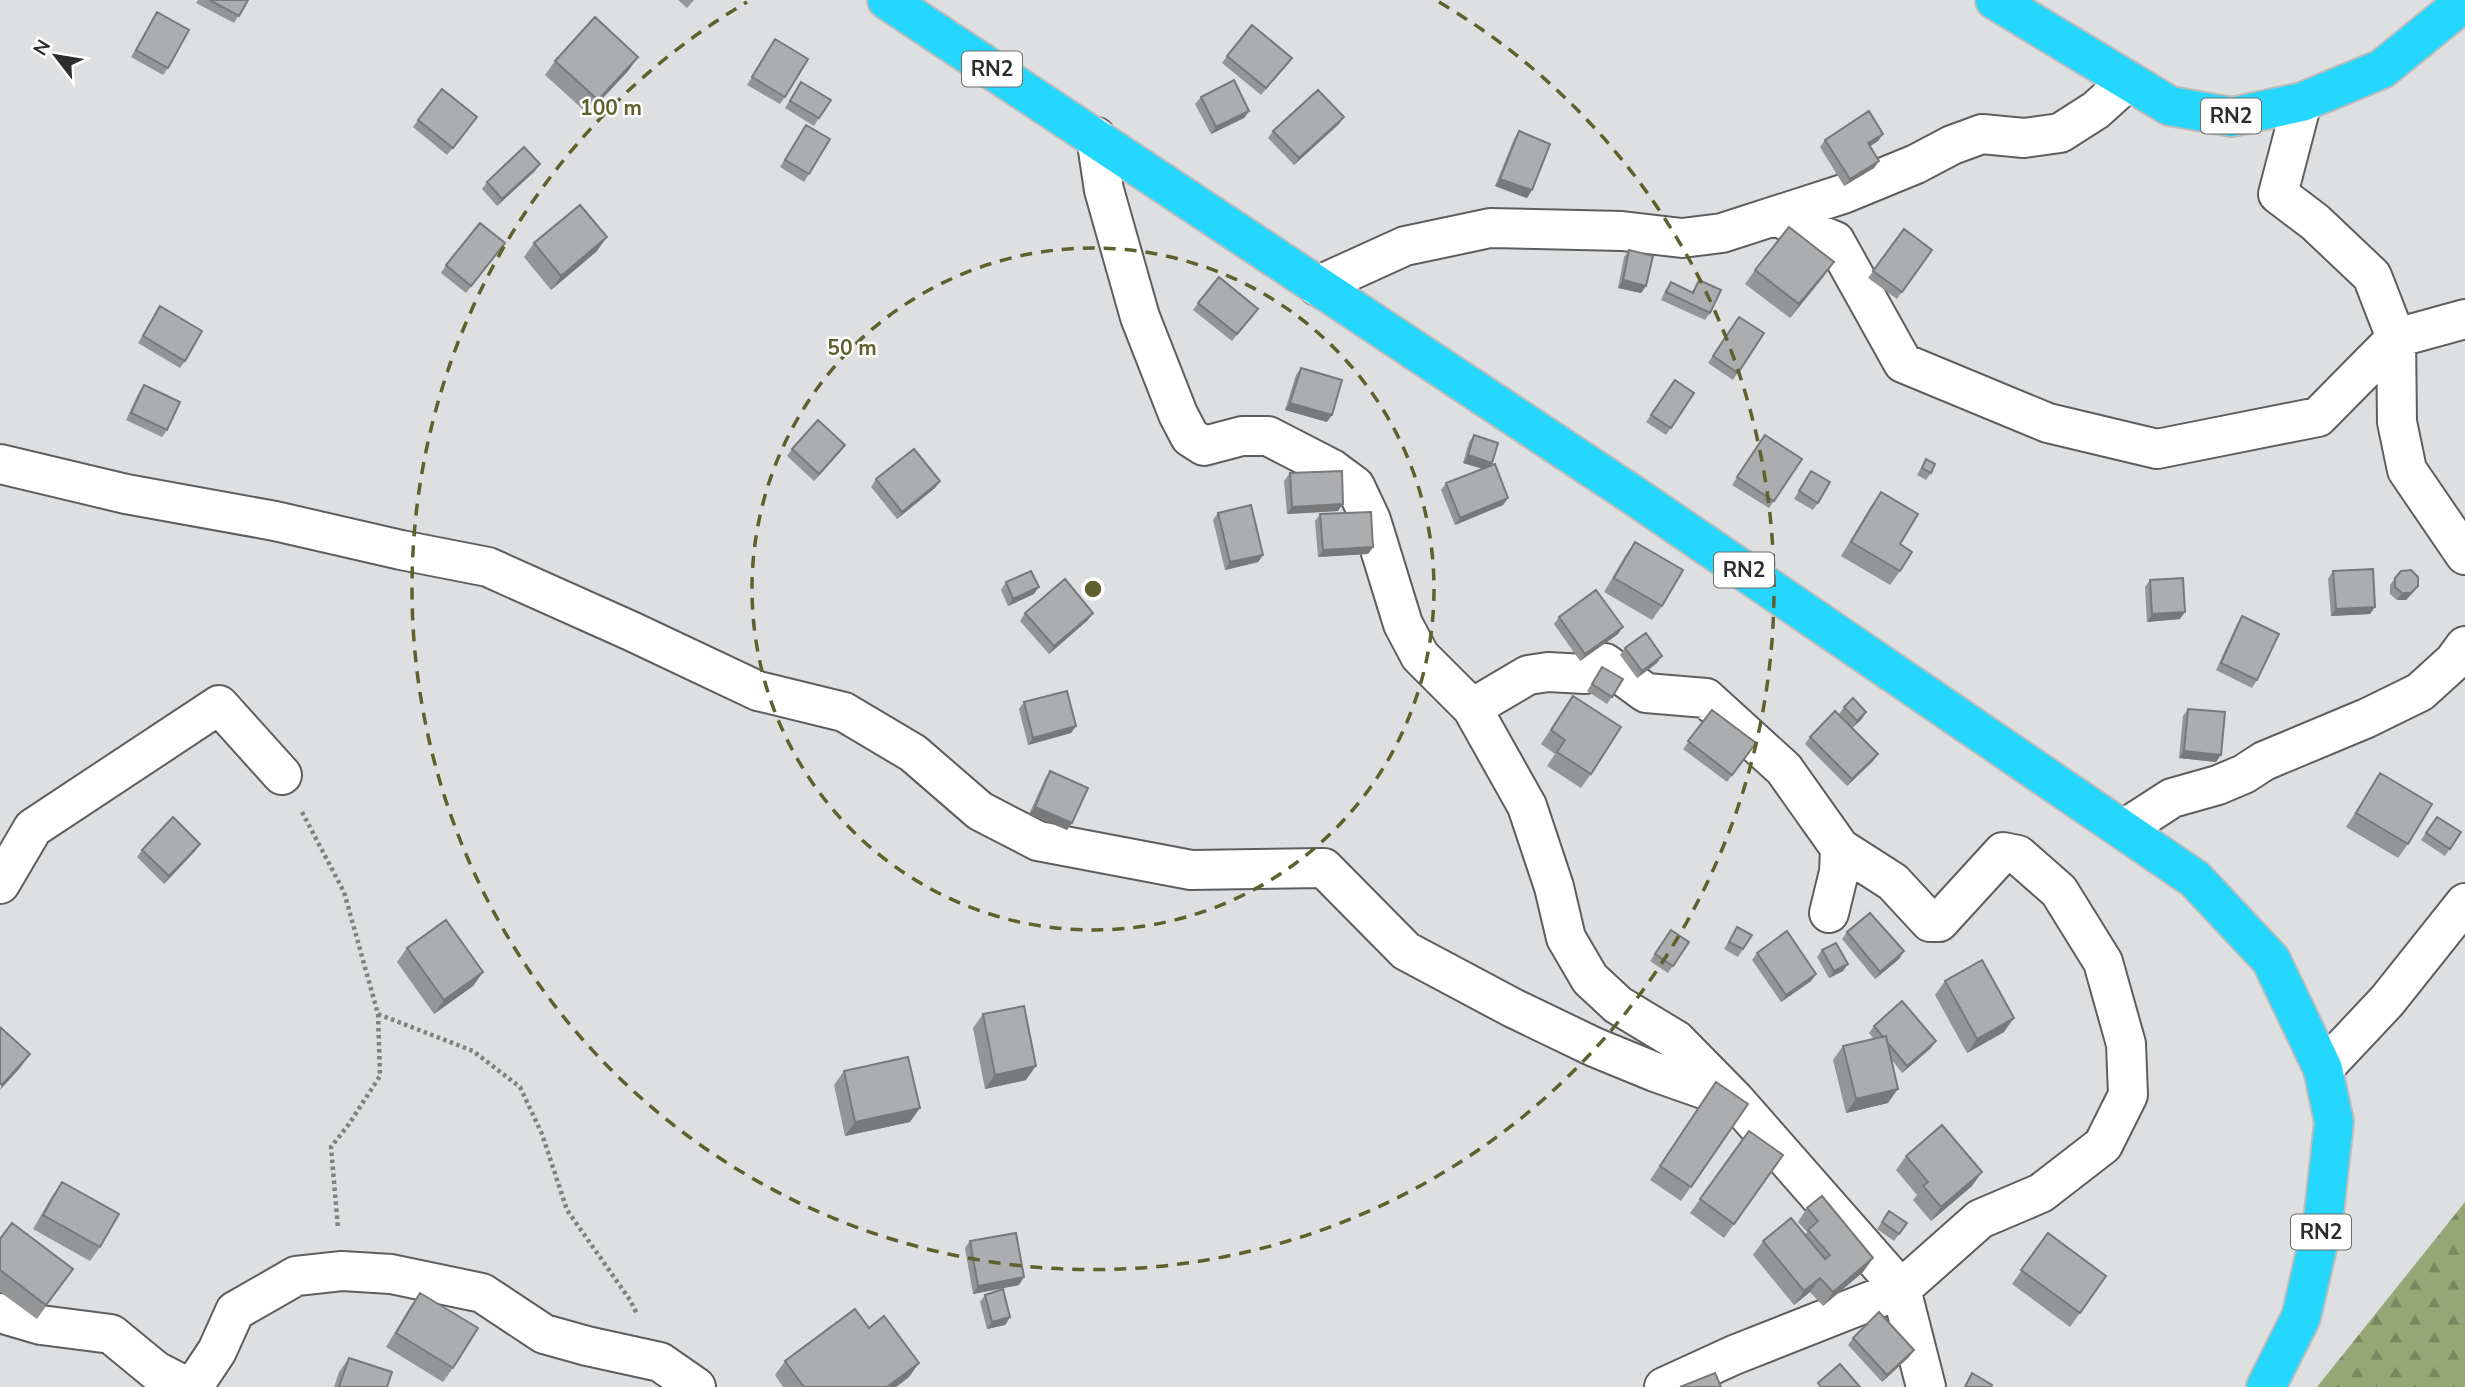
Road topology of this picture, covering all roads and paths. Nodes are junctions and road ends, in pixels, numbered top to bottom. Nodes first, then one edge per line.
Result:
1 (887, 0) edge
2 (1994, 0) edge
3 (2465, 0) edge
4 (2128, 81) junction
5 (2302, 102) junction
6 (1096, 137) junction
7 (1777, 217) junction
8 (1317, 286) junction
9 (2465, 319) edge
10 (2396, 338) junction
11 (0, 464) edge
12 (2465, 555) edge
13 (2465, 646) edge
14 (1472, 708) junction
15 (282, 775) joint
16 (2124, 829) junction
17 (1840, 848) junction
18 (0, 884) edge
19 (2465, 903) edge
20 (1829, 913) dead end
21 (378, 1014) junction
22 (2323, 1069) junction
23 (1735, 1100) junction
24 (342, 1271) junction
25 (1901, 1289) junction
26 (0, 1314) edge
27 (660, 1362) junction
28 (187, 1387) edge
29 (194, 1387) edge
30 (695, 1387) edge
31 (1664, 1387) edge
32 (1926, 1387) edge
33 (2266, 1387) edge

1 - 6 highway, RN2
2 - 4 highway, RN2
3 - 5 highway, RN2
4 - 5 highway, RN2
4 - 7 street
5 - 10 street
6 - 8 highway, RN2
6 - 14 street
7 - 8 street
7 - 10 street
8 - 16 highway, RN2
9 - 10 street
10 - 12 street
11 - 23 street
13 - 16 street
14 - 17 street
14 - 23 street
15 - 18 street
15 - 21 path
16 - 22 highway, RN2
17 - 20 street
17 - 25 street
19 - 22 street
21 - 24 path
21 - 27 path
22 - 33 highway, RN2
23 - 25 street
24 - 27 street
24 - 29 street
25 - 31 street
25 - 32 street
26 - 28 street
27 - 30 street

